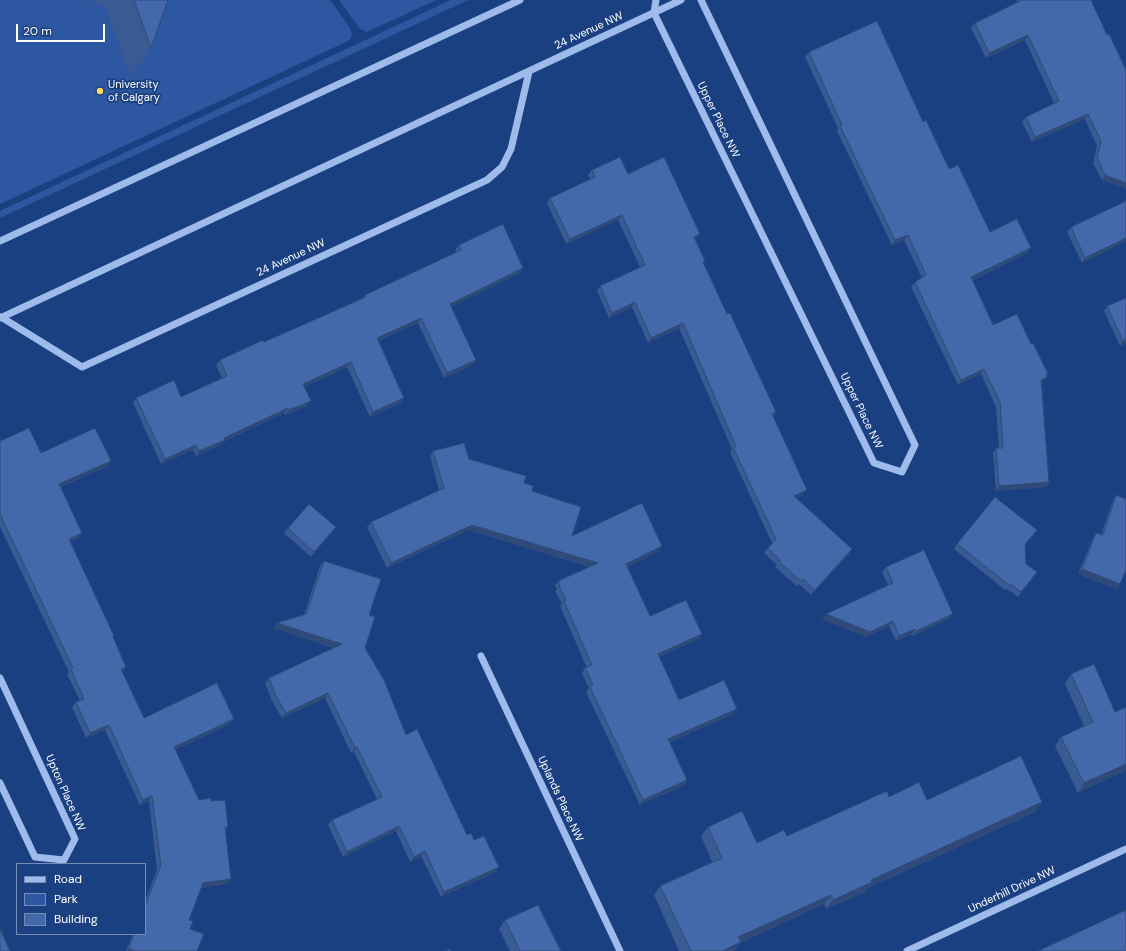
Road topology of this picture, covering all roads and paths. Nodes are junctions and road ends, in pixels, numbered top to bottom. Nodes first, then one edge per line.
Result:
1 (520, 0) edge
2 (656, 0) edge
3 (682, 0) edge
4 (701, 0) edge
5 (654, 13) junction
6 (529, 72) junction
7 (0, 241) edge
8 (1, 317) edge
9 (481, 656) dead end
10 (0, 678) edge
11 (0, 783) edge
12 (1126, 849) edge
13 (620, 951) edge
14 (907, 951) edge

1 - 7 street
2 - 5 street
3 - 5 street, 24 Avenue NW
4 - 5 street, Upper Place NW
5 - 6 street, 24 Avenue NW
6 - 8 street, 24 Avenue NW
6 - 8 street, 24 Avenue NW
9 - 13 street, Uplands Place NW
10 - 11 street, Upton Place NW
12 - 14 street, Underhill Drive NW

